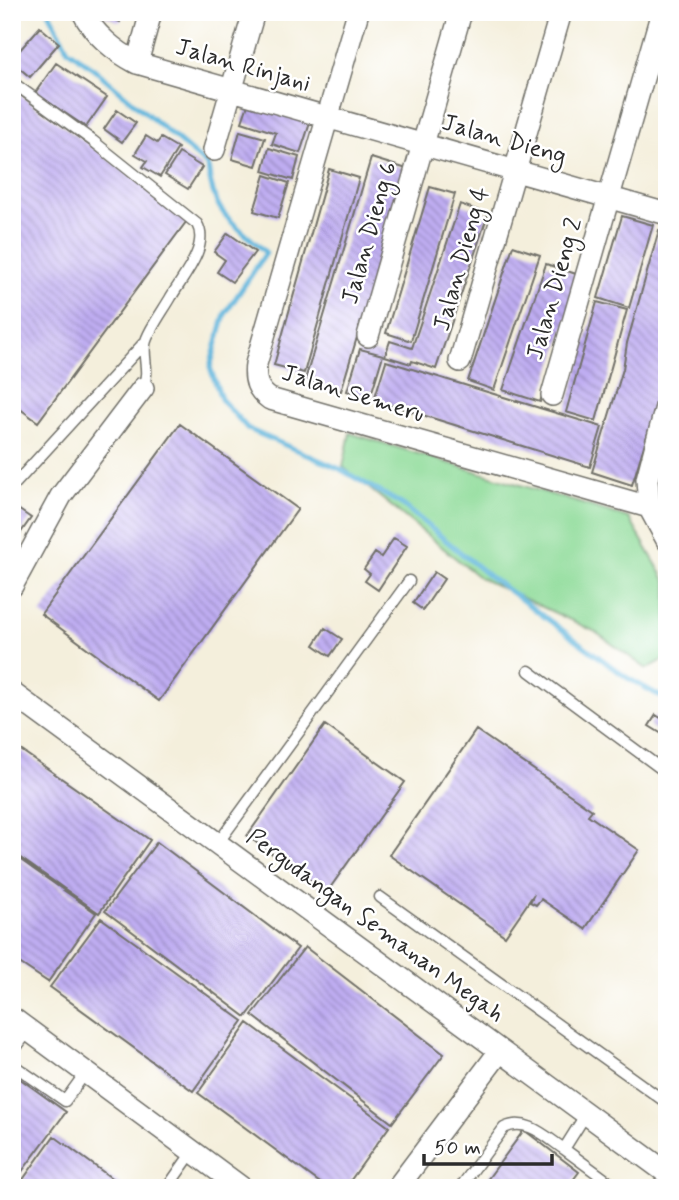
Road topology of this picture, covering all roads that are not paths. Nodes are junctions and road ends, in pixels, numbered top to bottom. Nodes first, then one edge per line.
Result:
1 (83, 12) edge
2 (151, 12) edge
3 (254, 12) edge
4 (358, 12) edge
5 (461, 12) edge
6 (561, 12) edge
7 (662, 12) edge
8 (137, 63) junction
9 (12, 82) edge
10 (232, 90) junction
11 (327, 117) junction
12 (423, 145) junction
13 (214, 150) dead end
14 (515, 170) junction
15 (609, 198) junction
16 (667, 214) edge
17 (368, 336) dead end
18 (144, 344) junction
19 (460, 361) dead end
20 (143, 388) joint
21 (552, 395) dead end
22 (667, 403) edge
23 (12, 487) edge
24 (649, 507) junction
25 (667, 540) edge
26 (410, 581) dead end
27 (12, 586) edge
28 (529, 671) dead end
29 (12, 693) edge
30 (667, 773) edge
31 (218, 843) junction
32 (380, 897) dead end
33 (21, 1024) edge
34 (500, 1051) junction
35 (12, 1053) edge
36 (12, 1064) edge
37 (86, 1072) junction
38 (667, 1103) edge
39 (586, 1114) junction
40 (564, 1150) junction
41 (193, 1151) junction
42 (667, 1173) edge
43 (167, 1188) edge
44 (243, 1188) edge
45 (397, 1188) edge
46 (460, 1188) edge
47 (617, 1188) edge

1 - 8 street, Jalan Rinjani
2 - 8 street
3 - 10 street
4 - 11 street, Jalan Semeru
5 - 12 street, Jalan Dieng 6
6 - 14 street, Jalan Dieng 4
7 - 15 street, Jalan Dieng 2
8 - 10 street, Jalan Rinjani
9 - 18 lane
10 - 11 street, Jalan Rinjani
10 - 13 street
11 - 12 street, Jalan Dieng
11 - 24 street, Jalan Semeru
12 - 14 street, Jalan Dieng
12 - 17 street, Jalan Dieng 6
14 - 15 street, Jalan Dieng
14 - 19 street, Jalan Dieng 4
15 - 16 street, Jalan Dieng
15 - 21 street, Jalan Dieng 2
18 - 20 lane
18 - 23 lane
20 - 27 street
22 - 24 street
24 - 25 street
26 - 31 lane, Pergudangan Semanan Megah
28 - 30 lane
29 - 31 street, Pergudangan Semanan Megah
31 - 34 street, Pergudangan Semanan Megah
32 - 38 lane, Pergudangan Semanan Megah
33 - 35 lane
33 - 37 street
34 - 39 street, Pergudangan Semanan Megah
34 - 45 street, Pergudangan Semanan Megah
36 - 37 lane
37 - 41 street
39 - 40 lane
39 - 42 street, Pergudangan Semanan Megah
40 - 46 lane
40 - 47 lane
41 - 43 lane
41 - 44 street

